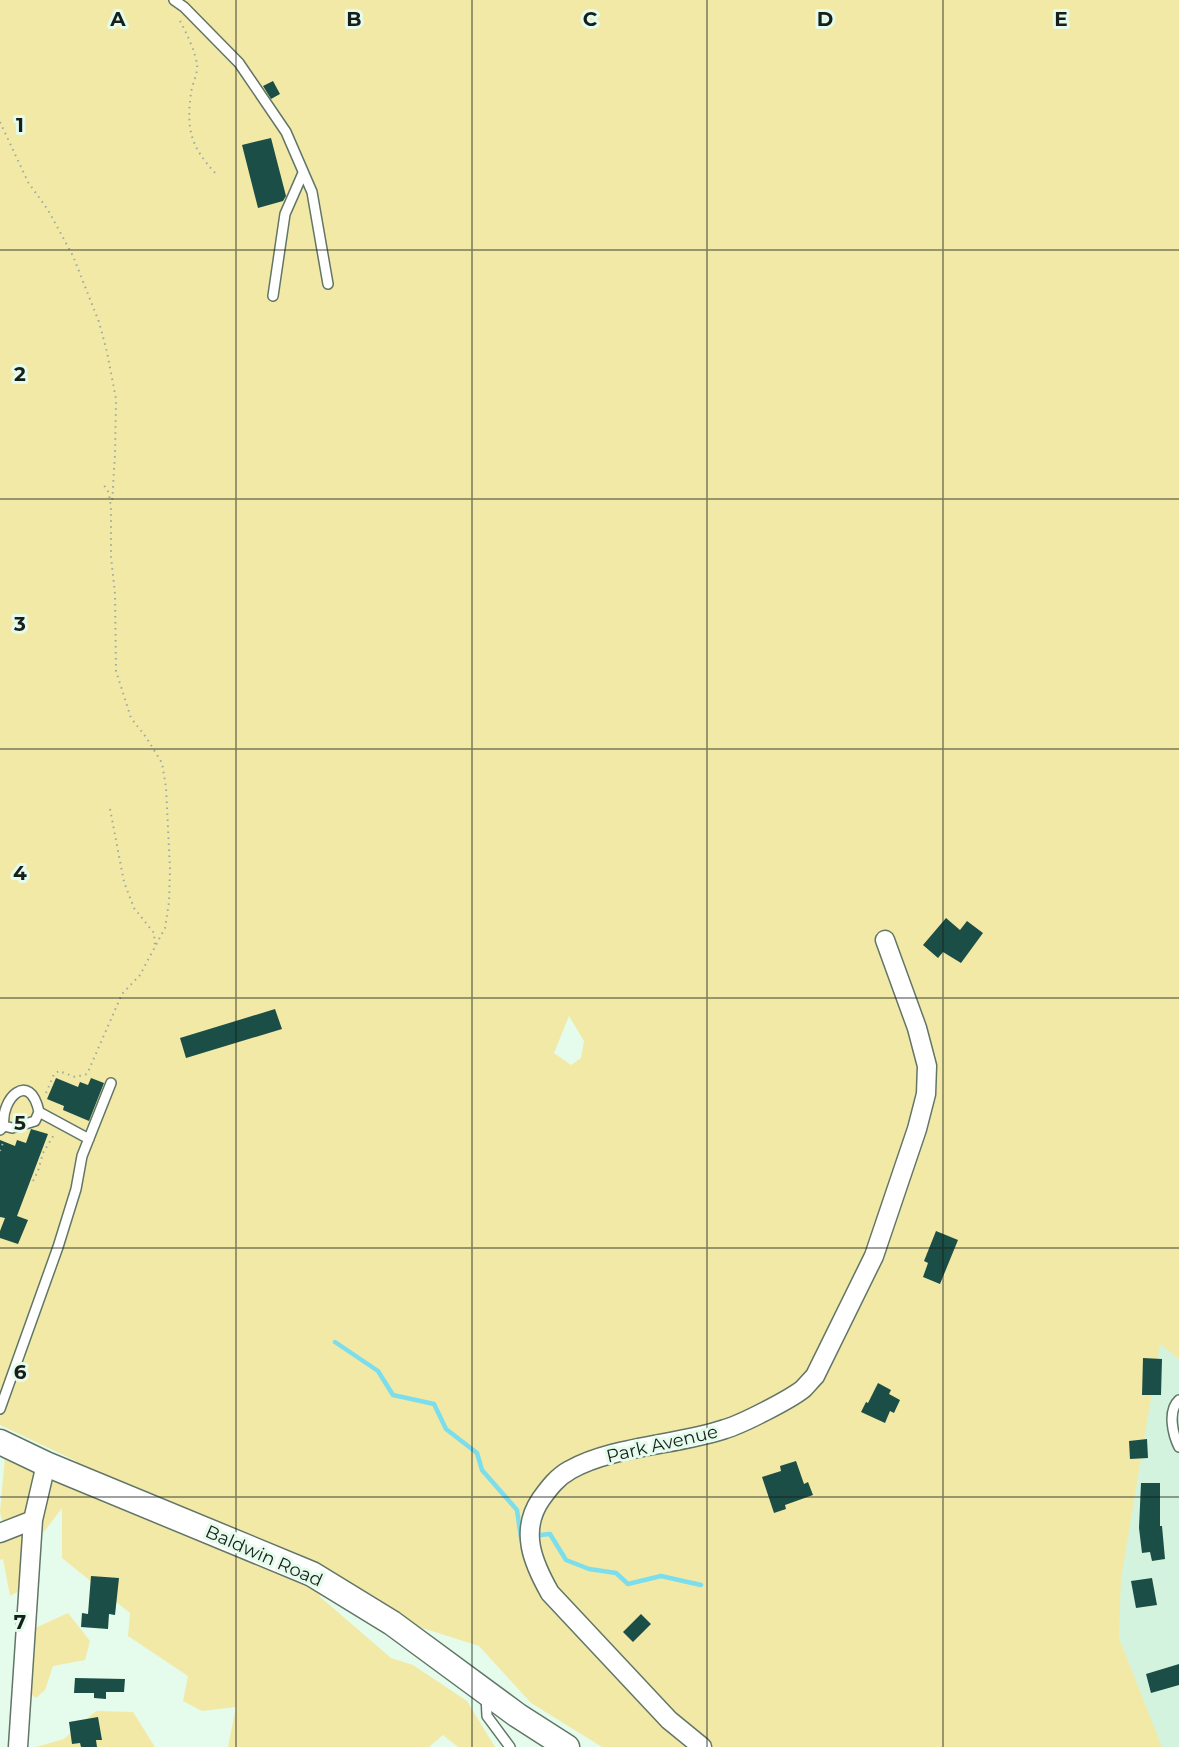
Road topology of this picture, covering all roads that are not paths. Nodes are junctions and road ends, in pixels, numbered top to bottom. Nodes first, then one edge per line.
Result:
1 (174, 0) edge
2 (303, 173) junction
3 (328, 284) dead end
4 (273, 296) dead end
5 (885, 940) dead end
6 (111, 1083) dead end
7 (39, 1112) junction
8 (2, 1128) edge
9 (89, 1139) junction
10 (1179, 1400) edge
11 (0, 1409) edge
12 (0, 1442) edge
13 (1179, 1447) edge
14 (46, 1464) junction
15 (33, 1520) junction
16 (0, 1533) edge
17 (486, 1692) junction
18 (18, 1747) edge
19 (510, 1747) edge
20 (567, 1747) edge
21 (702, 1747) edge

1 - 2 lane
2 - 3 lane
2 - 4 lane
5 - 21 street, Park Avenue
6 - 9 lane
7 - 8 lane
7 - 8 lane
7 - 9 lane
9 - 11 lane
10 - 13 lane
12 - 14 street, Baldwin Road
14 - 15 street
14 - 17 street, Baldwin Road
15 - 16 street
15 - 18 street
17 - 19 lane
17 - 20 street, Baldwin Road

